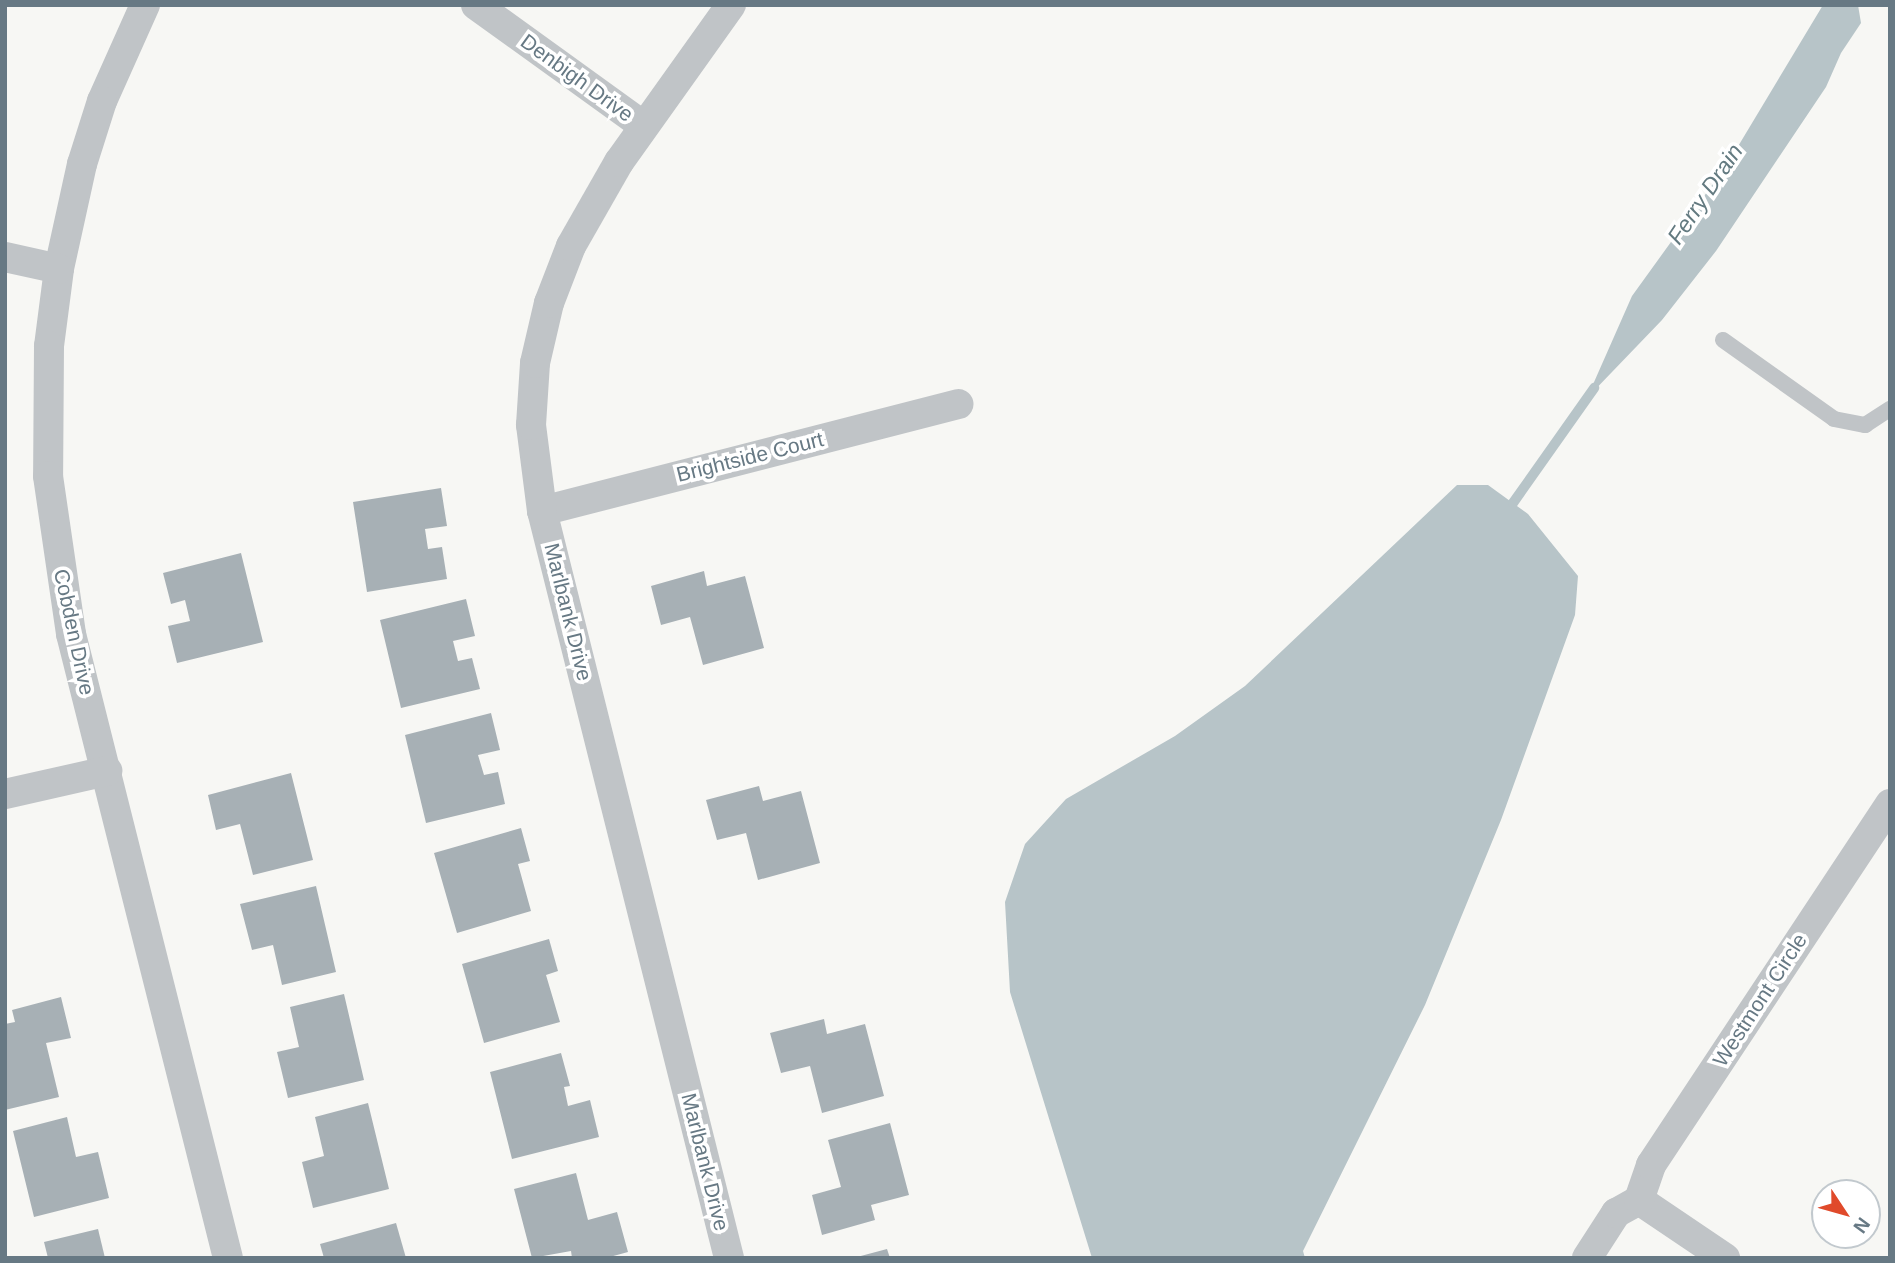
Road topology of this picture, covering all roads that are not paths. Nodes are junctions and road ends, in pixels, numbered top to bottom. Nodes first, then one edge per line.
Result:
1 (145, 5) edge
2 (475, 5) edge
3 (731, 5) edge
4 (644, 126) junction
5 (5, 257) edge
6 (59, 269) junction
7 (1723, 340) dead end
8 (958, 404) dead end
9 (1890, 409) edge
10 (542, 511) junction
11 (107, 771) junction
12 (5, 794) edge
13 (1890, 804) edge
14 (1639, 1200) junction
15 (229, 1258) edge
16 (729, 1258) edge
17 (1587, 1258) edge
18 (1725, 1258) edge

1 - 6 street, Cobden Drive
2 - 4 street, Denbigh Drive
3 - 4 street, Marlbank Drive
4 - 10 street, Marlbank Drive
5 - 6 street
6 - 11 street, Cobden Drive
7 - 9 lane
8 - 10 street, Brightside Court
10 - 16 street, Marlbank Drive
11 - 12 street
11 - 15 street, Cobden Drive
13 - 14 street, Westmont Circle
14 - 17 street
14 - 18 street

